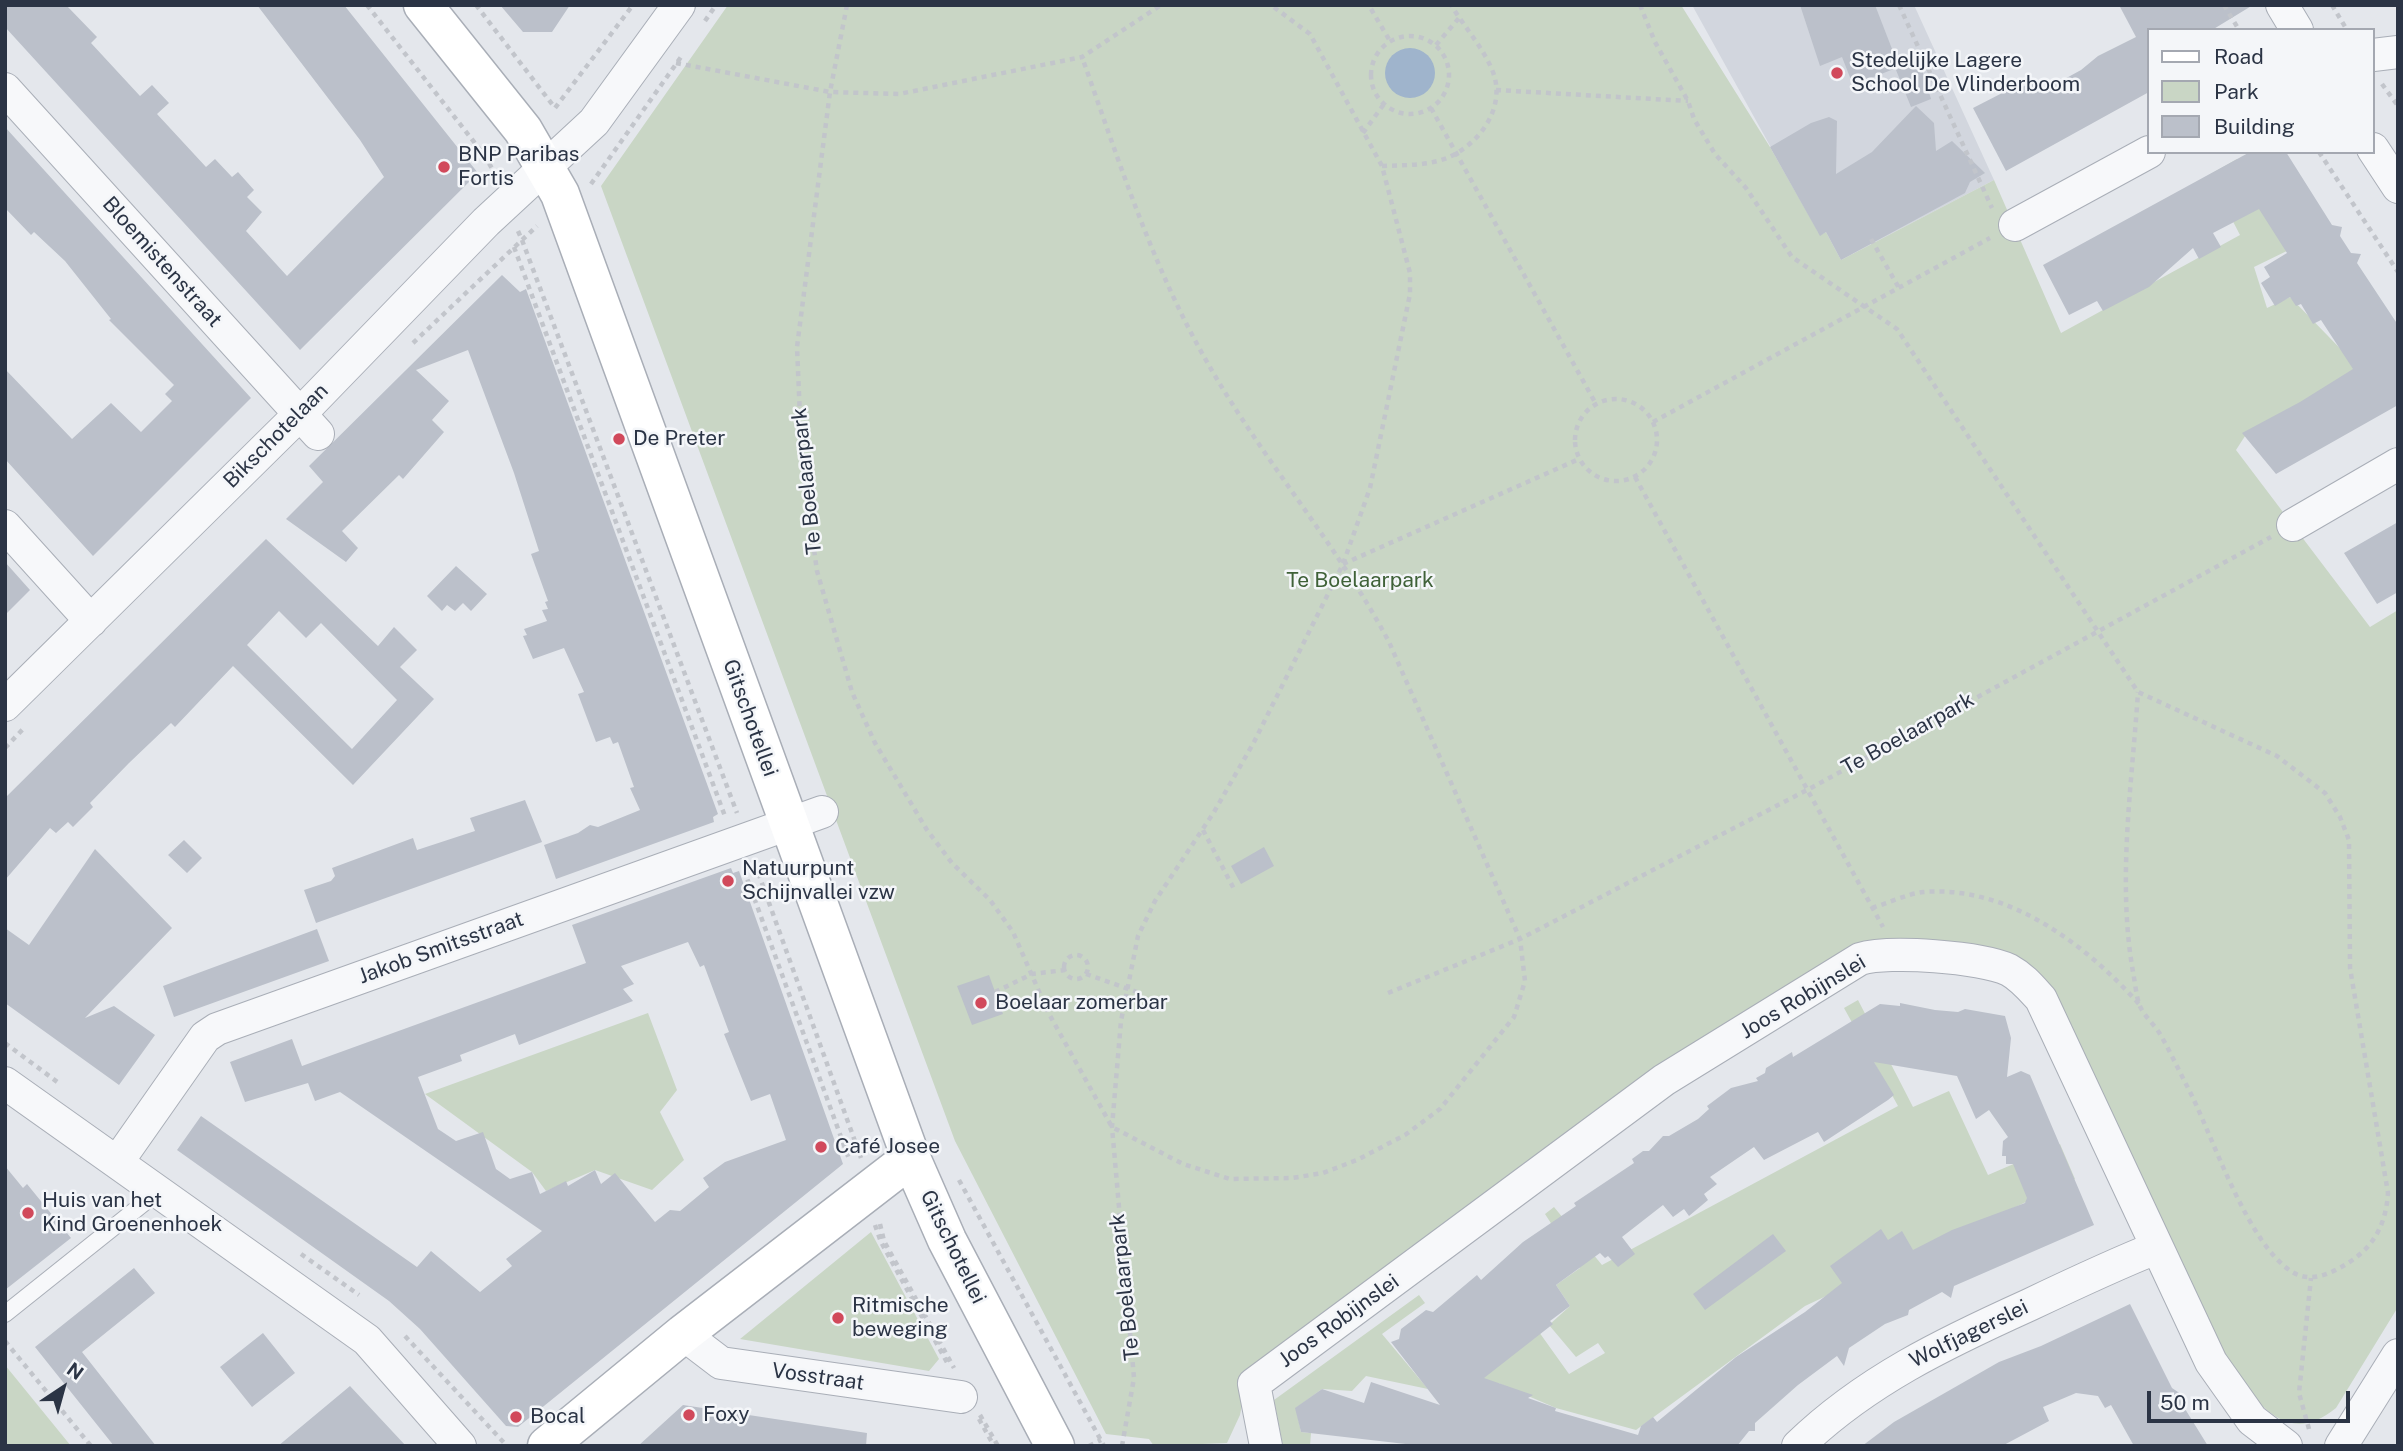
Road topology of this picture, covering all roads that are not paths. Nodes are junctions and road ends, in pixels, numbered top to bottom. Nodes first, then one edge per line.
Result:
1 (423, 5) edge
2 (679, 5) edge
3 (2282, 5) edge
4 (2296, 28) edge
5 (2398, 52) edge
6 (2376, 67) edge
7 (5, 89) edge
8 (2375, 152) edge
9 (2148, 153) edge
10 (546, 166) junction
11 (2398, 187) edge
12 (2009, 228) road end
13 (309, 424) junction
14 (2398, 464) edge
15 (2293, 525) road end
16 (5, 526) edge
17 (91, 621) junction
18 (5, 705) edge
19 (806, 818) junction
20 (5, 1083) edge
21 (911, 1158) junction
22 (118, 1161) junction
23 (159, 1191) junction
24 (2155, 1248) junction
25 (5, 1314) edge
26 (683, 1334) junction
27 (2398, 1355) edge
28 (962, 1393) road end
29 (2297, 1440) edge
30 (460, 1446) edge
31 (547, 1446) edge
32 (1055, 1446) edge
33 (1266, 1446) edge
34 (1798, 1446) edge
35 (2341, 1446) edge

1 - 10 street, Gitschotellei
2 - 10 street, Bikschotelaan
3 - 4 street
5 - 6 street
7 - 13 street, Bloemistenstraat
8 - 11 street
9 - 12 street
10 - 13 street, Bikschotelaan
10 - 19 street, Gitschotellei
13 - 17 street, Bikschotelaan
14 - 15 street
16 - 17 street
17 - 18 street, Bikschotelaan
19 - 21 street, Gitschotellei
19 - 22 street, Jakob Smitsstraat
20 - 22 street
21 - 26 street
21 - 32 street, Gitschotellei
22 - 23 street
23 - 25 lane
23 - 30 street
24 - 29 street, Joos Robijnslei
24 - 33 street, Joos Robijnslei
24 - 34 street, Wolfjagerslei
26 - 28 street, Vosstraat
26 - 31 street
27 - 35 street

